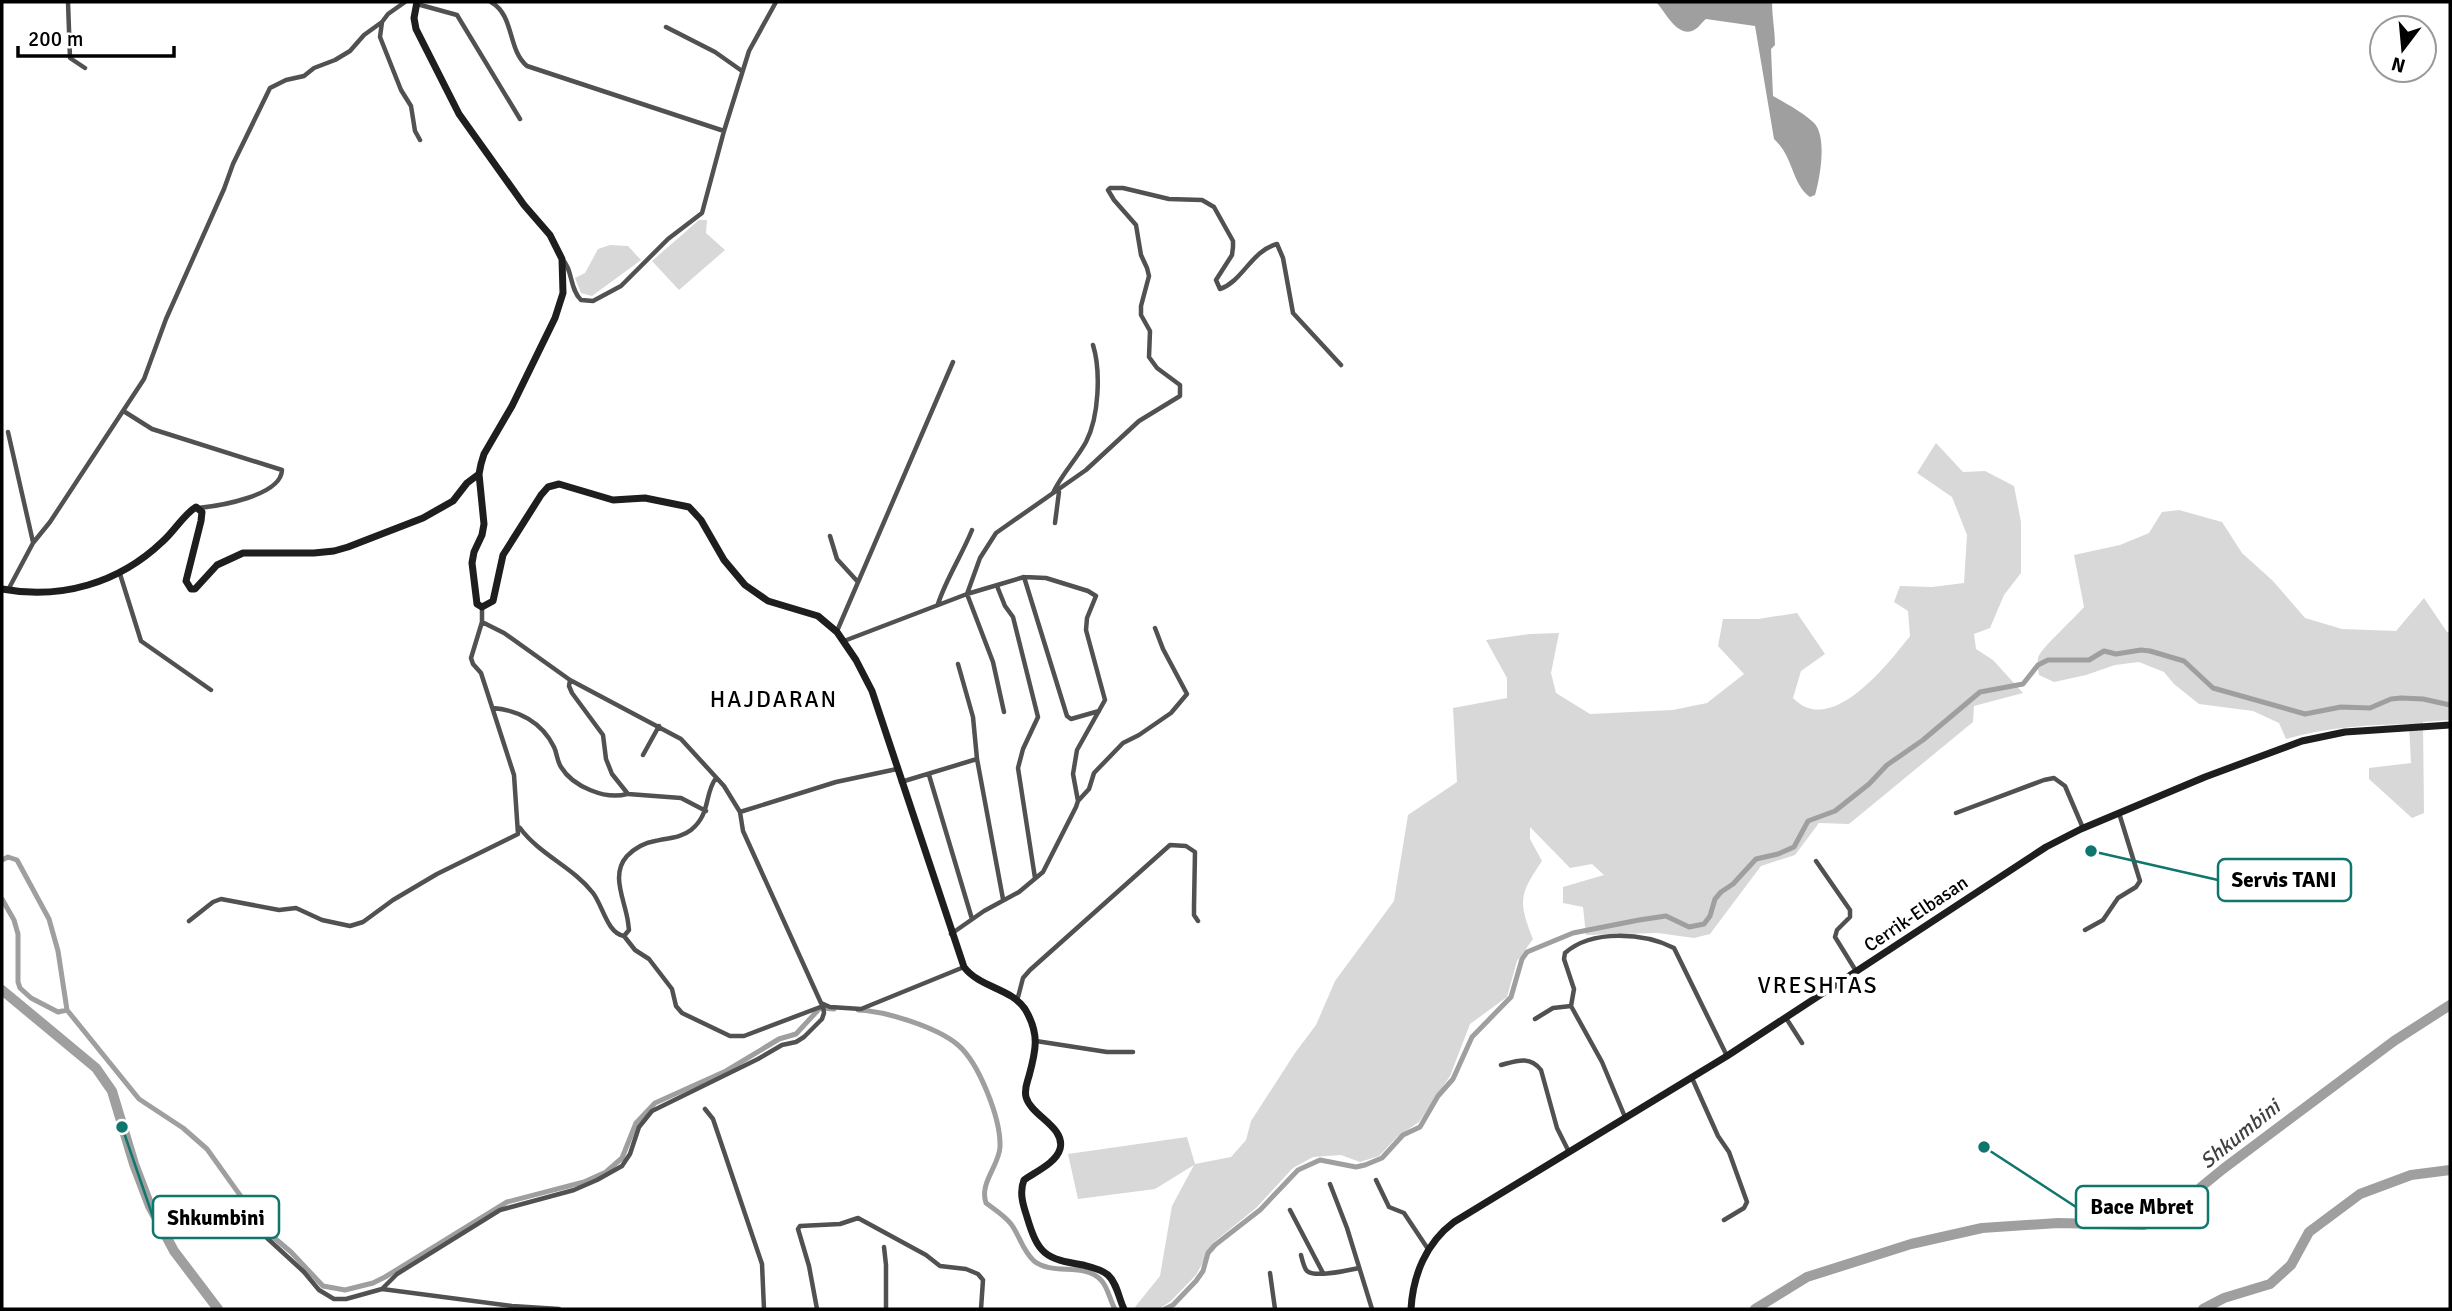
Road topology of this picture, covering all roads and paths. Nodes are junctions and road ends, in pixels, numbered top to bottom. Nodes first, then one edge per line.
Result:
1 (68, 2) edge
2 (405, 2) edge
3 (491, 2) edge
4 (776, 2) edge
5 (416, 3) edge
6 (382, 22) junction
7 (666, 27) dead end
8 (85, 68) dead end
9 (742, 71) junction
10 (520, 119) dead end
11 (724, 131) junction
12 (420, 139) dead end
13 (562, 259) junction
14 (1093, 345) dead end
15 (953, 362) dead end
16 (1341, 365) dead end
17 (125, 412) junction
18 (8, 432) dead end
19 (479, 474) junction
20 (1059, 491) junction
21 (1052, 494) junction
22 (198, 508) junction
23 (1055, 523) dead end
24 (972, 530) dead end
25 (830, 536) dead end
26 (33, 543) junction
27 (120, 574) junction
28 (1024, 577) junction
29 (858, 582) junction
30 (997, 586) junction
31 (5, 590) edge
32 (967, 594) junction
33 (938, 605) junction
34 (482, 607) junction
35 (482, 622) junction
36 (1155, 628) dead end
37 (837, 632) junction
38 (844, 641) junction
39 (958, 664) dead end
40 (570, 680) junction
41 (211, 690) dead end
42 (493, 708) junction
43 (1099, 711) junction
44 (1004, 712) dead end
45 (2450, 725) edge
46 (659, 726) junction
47 (643, 755) dead end
48 (977, 760) junction
49 (897, 769) junction
50 (929, 775) junction
51 (716, 778) junction
52 (901, 782) junction
53 (628, 794) junction
54 (1079, 801) junction
55 (706, 811) junction
56 (740, 812) junction
57 (1956, 813) dead end
58 (2119, 813) junction
59 (519, 827) junction
60 (2083, 828) junction
61 (1816, 860) dead end
62 (1035, 879) junction
63 (1003, 899) junction
64 (972, 919) junction
65 (189, 921) dead end
66 (1198, 921) dead end
67 (2085, 930) dead end
68 (951, 934) junction
69 (624, 936) junction
70 (964, 967) junction
71 (1856, 972) junction
72 (1017, 1001) junction
73 (1572, 1006) junction
74 (824, 1008) junction
75 (1786, 1018) junction
76 (1535, 1019) dead end
77 (1036, 1041) junction
78 (1802, 1043) dead end
79 (1133, 1052) dead end
80 (1727, 1056) junction
81 (1501, 1065) dead end
82 (1691, 1077) junction
83 (705, 1109) dead end
84 (1625, 1117) junction
85 (1569, 1153) junction
86 (1376, 1180) dead end
87 (1330, 1184) dead end
88 (1290, 1210) dead end
89 (1724, 1220) dead end
90 (270, 1232) dead end
91 (884, 1247) dead end
92 (1428, 1249) junction
93 (1301, 1255) dead end
94 (1359, 1268) junction
95 (1270, 1273) dead end
96 (1323, 1273) junction
97 (382, 1289) junction
98 (559, 1309) edge
99 (764, 1309) edge
100 (817, 1309) edge
101 (886, 1309) edge
102 (981, 1309) edge
103 (1124, 1309) edge
104 (1275, 1309) edge
105 (1372, 1309) edge
106 (1411, 1309) edge

1 - 8 street
2 - 6 street
3 - 11 street
4 - 9 street
5 - 10 street
5 - 13 main road
6 - 12 street
6 - 17 street
7 - 9 street
9 - 11 street
11 - 13 street
13 - 19 main road
14 - 21 street
15 - 29 street
16 - 20 street
17 - 22 street
17 - 26 street
18 - 26 street
19 - 22 main road
19 - 34 main road
20 - 21 street
20 - 23 street
21 - 32 street
22 - 27 main road
24 - 33 street
25 - 29 street
26 - 31 street
27 - 31 main road
27 - 41 street
28 - 30 street
28 - 43 street
28 - 43 street
29 - 37 street
30 - 32 street
30 - 62 street
32 - 33 street
32 - 44 street
33 - 38 street
34 - 35 street
34 - 37 main road
35 - 40 street
35 - 42 street
36 - 54 street
37 - 38 main road
38 - 49 main road
39 - 48 street
40 - 46 street
40 - 53 street
42 - 53 street
42 - 59 street
43 - 54 street
45 - 58 main road, Cerrik-Elbasan
46 - 47 street
46 - 51 street
48 - 50 street
48 - 63 street
49 - 52 main road
49 - 56 street
50 - 52 street
50 - 64 street
51 - 55 street
51 - 56 street
52 - 68 main road
53 - 55 street
54 - 62 street
55 - 69 street
56 - 74 street
57 - 60 street
58 - 60 main road, Cerrik-Elbasan
58 - 67 street
59 - 65 street
59 - 69 street
60 - 71 main road, Cerrik-Elbasan
61 - 71 street
62 - 63 street
63 - 64 street
64 - 68 street
66 - 72 street
68 - 70 main road
69 - 74 street
70 - 72 main road
70 - 74 street
71 - 75 main road, Cerrik-Elbasan
72 - 77 main road
73 - 76 street
73 - 80 street
73 - 84 street
74 - 97 street
75 - 78 street
75 - 80 main road, Cerrik-Elbasan
77 - 79 street
77 - 103 main road
80 - 82 main road, Cerrik-Elbasan
81 - 85 street
82 - 84 main road, Cerrik-Elbasan
82 - 89 street
83 - 99 street
84 - 85 main road, Cerrik-Elbasan
85 - 92 main road, Cerrik-Elbasan
86 - 92 street
87 - 94 street
88 - 96 street
90 - 97 street
91 - 101 street
92 - 106 main road, Cerrik-Elbasan
93 - 96 street
94 - 96 street
94 - 105 street
95 - 104 street
97 - 98 street
100 - 102 street

